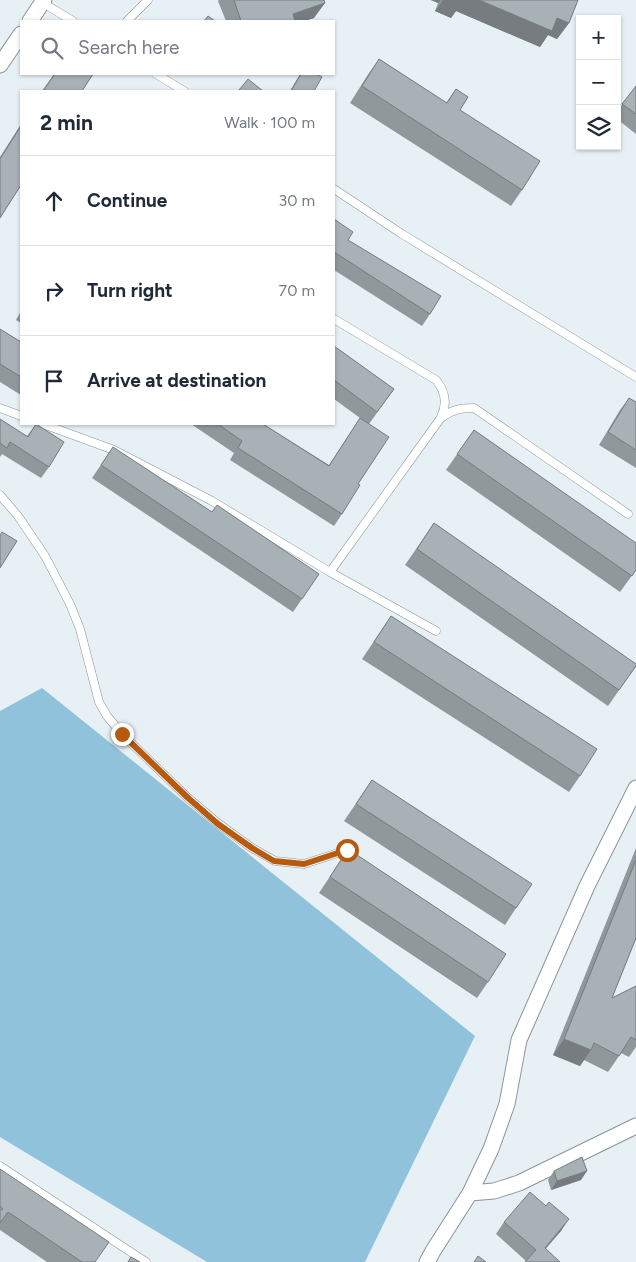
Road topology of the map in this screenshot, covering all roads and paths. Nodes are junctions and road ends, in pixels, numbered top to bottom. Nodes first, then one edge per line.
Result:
1 (148, 0) edge
2 (44, 1) edge
3 (31, 20) edge
4 (72, 20) edge
5 (129, 20) edge
6 (20, 35) edge
7 (0, 65) edge
8 (158, 75) edge
9 (182, 90) edge
10 (335, 190) edge
11 (335, 320) edge
12 (636, 377) edge
13 (0, 408) edge
14 (20, 416) edge
15 (440, 419) junction
16 (50, 425) edge
17 (0, 495) edge
18 (628, 514) dead end
19 (330, 572) junction
20 (436, 631) dead end
21 (636, 788) edge
22 (347, 850) edge
23 (636, 1126) edge
24 (0, 1166) edge
25 (470, 1193) junction
26 (146, 1262) edge
27 (428, 1262) edge

1 - 5 lane
2 - 3 street
2 - 4 lane
6 - 7 street
8 - 9 lane
10 - 12 lane
11 - 15 lane
13 - 14 lane
15 - 18 lane
15 - 19 lane
16 - 19 lane
17 - 22 lane
19 - 20 lane
21 - 25 street
23 - 25 street
24 - 26 lane
25 - 27 street

